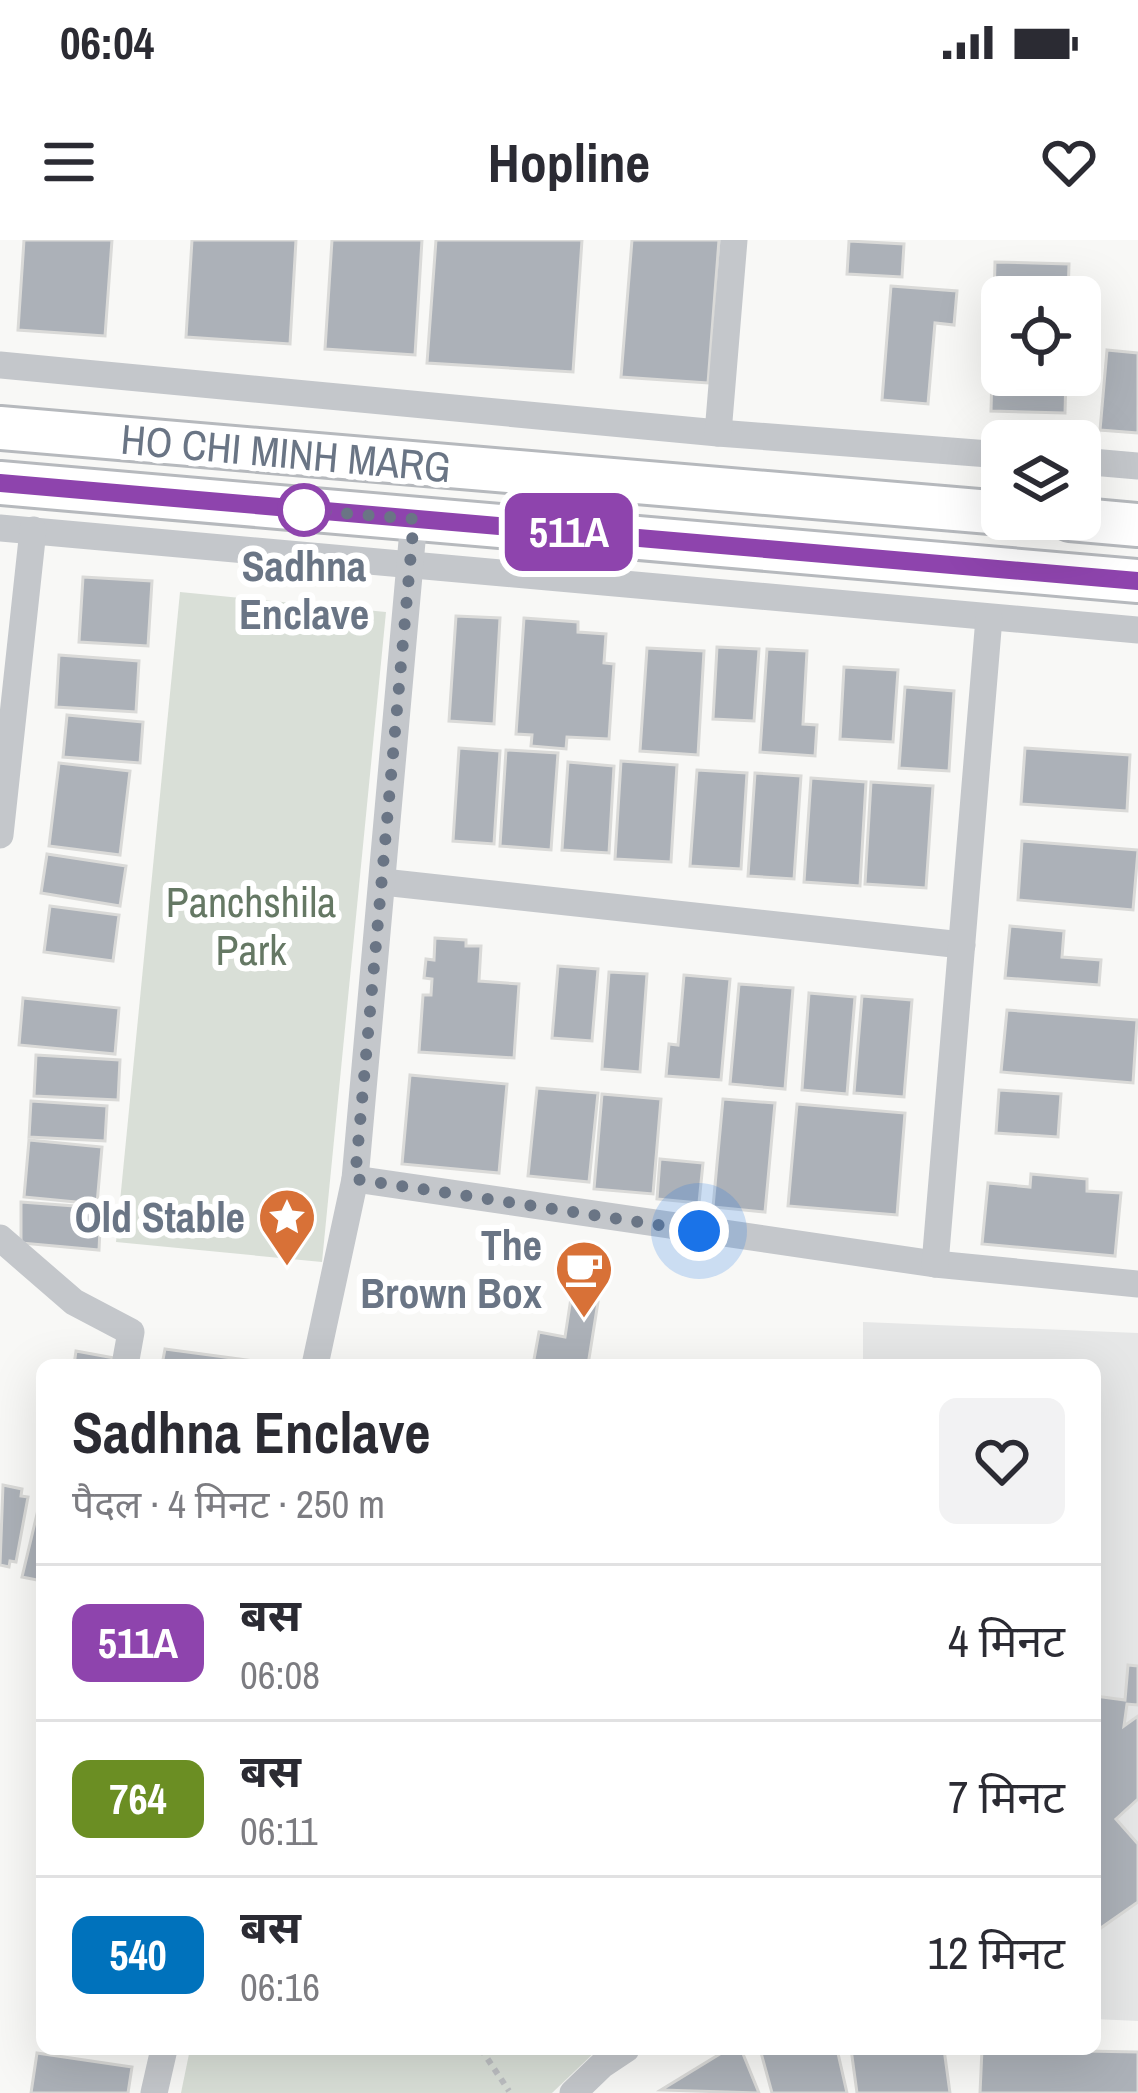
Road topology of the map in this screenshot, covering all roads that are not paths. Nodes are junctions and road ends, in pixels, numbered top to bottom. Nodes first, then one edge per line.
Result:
1 (734, 240) edge
2 (0, 364) edge
3 (0, 428) edge
4 (718, 433) junction
5 (981, 453) edge
6 (1101, 463) edge
7 (1138, 466) edge
8 (0, 483) edge
9 (981, 511) edge
10 (414, 519) junction
11 (1101, 522) edge
12 (1138, 525) edge
13 (0, 528) edge
14 (33, 530) junction
15 (411, 565) junction
16 (1138, 581) edge
17 (989, 619) junction
18 (1138, 630) edge
19 (0, 835) edge
20 (382, 882) junction
21 (962, 945) junction
22 (355, 1179) junction
23 (0, 1238) edge
24 (935, 1264) junction
25 (1138, 1284) edge
26 (125, 1359) edge
27 (316, 1359) edge
28 (163, 2055) edge
29 (617, 2055) edge
30 (154, 2093) edge
31 (573, 2093) edge

1 - 4 street
2 - 4 street
3 - 9 main road, HO CHI MINH MARG
4 - 5 street
6 - 7 street
8 - 10 main road, HO CHI MINH MARG
10 - 15 street
10 - 16 main road, HO CHI MINH MARG
11 - 12 main road
13 - 14 street
14 - 15 street
14 - 19 street
15 - 17 street
15 - 20 street
17 - 18 street
17 - 21 street
20 - 21 street
20 - 22 street
21 - 24 street
22 - 24 street
22 - 27 street
23 - 26 street
24 - 25 street
28 - 30 street
29 - 31 street

